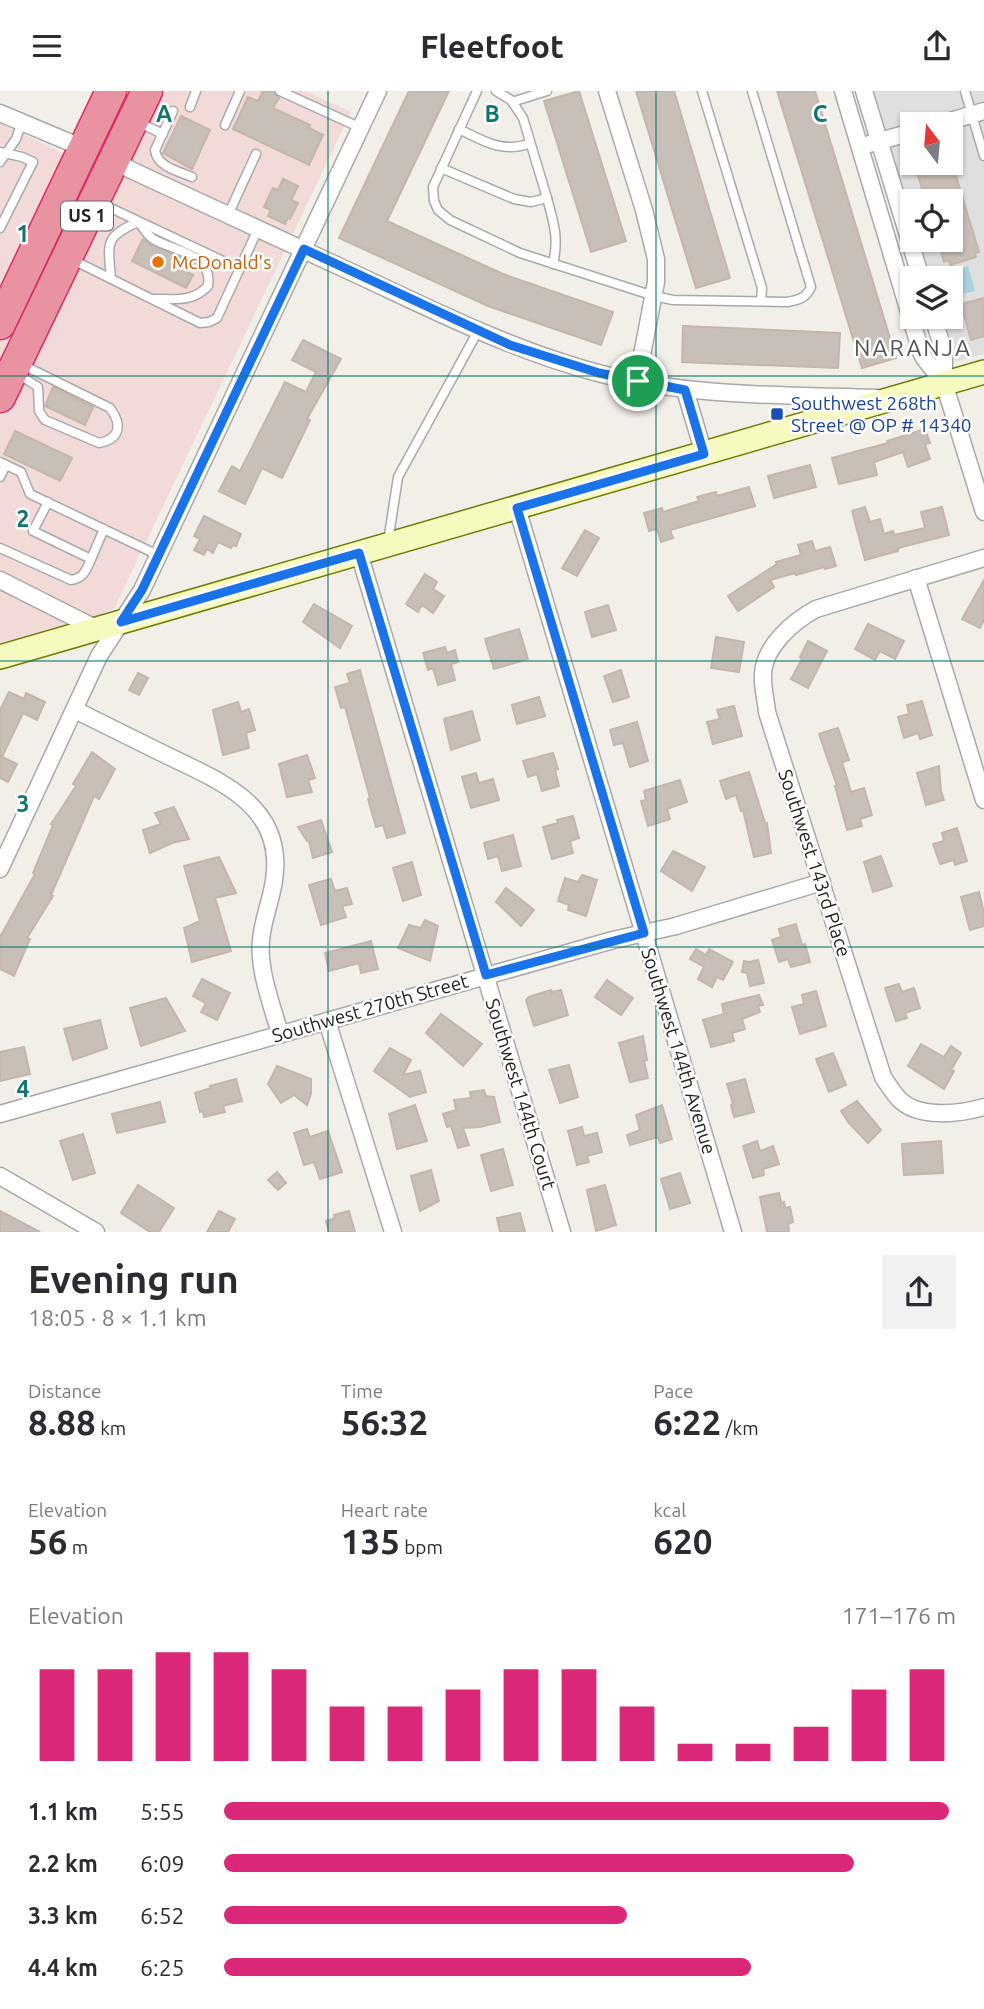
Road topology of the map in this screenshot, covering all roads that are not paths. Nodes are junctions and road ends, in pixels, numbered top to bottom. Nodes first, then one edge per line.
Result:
1 (111, 91) edge
2 (147, 91) edge
3 (196, 91) edge
4 (240, 91) edge
5 (280, 91) edge
6 (378, 91) edge
7 (477, 91) edge
8 (496, 91) edge
9 (547, 91) edge
10 (607, 91) edge
11 (702, 91) edge
12 (752, 91) edge
13 (843, 91) edge
14 (864, 91) edge
15 (965, 91) edge
16 (512, 102) junction
17 (131, 105) edge
18 (190, 107) dead end
19 (173, 111) dead end
20 (0, 113) edge
21 (978, 113) edge
22 (22, 122) junction
23 (225, 125) dead end
24 (361, 128) junction
25 (459, 129) junction
26 (163, 134) junction
27 (900, 136) edge
28 (880, 142) junction
29 (530, 143) junction
30 (860, 147) junction
31 (83, 148) junction
32 (2, 153) edge
33 (256, 154) dead end
34 (984, 156) edge
35 (114, 160) junction
36 (0, 162) edge
37 (441, 168) junction
38 (175, 169) junction
39 (192, 177) dead end
40 (167, 186) junction
41 (547, 198) junction
42 (95, 200) junction
43 (228, 215) junction
44 (138, 222) junction
45 (0, 228) edge
46 (258, 229) junction
47 (304, 249) junction
48 (66, 257) junction
49 (553, 264) junction
50 (917, 266) edge
51 (240, 269) junction
52 (111, 278) junction
53 (653, 296) junction
54 (150, 298) junction
55 (761, 301) junction
56 (39, 313) junction
57 (0, 324) edge
58 (937, 329) edge
59 (478, 331) junction
60 (984, 372) edge
61 (10, 377) edge
62 (51, 380) junction
63 (638, 381) junction
64 (944, 383) junction
65 (38, 387) junction
66 (685, 390) junction
67 (894, 398) junction
68 (704, 454) junction
69 (3, 464) edge
70 (0, 477) edge
71 (48, 502) junction
72 (517, 508) junction
73 (984, 512) edge
74 (104, 529) junction
75 (387, 545) junction
76 (0, 548) edge
77 (359, 553) junction
78 (158, 555) junction
79 (984, 558) edge
80 (91, 559) junction
81 (916, 578) junction
82 (0, 580) edge
83 (121, 622) junction
84 (97, 629) junction
85 (0, 657) edge
86 (75, 710) junction
87 (984, 800) edge
88 (0, 869) edge
89 (822, 882) junction
90 (644, 933) junction
91 (486, 975) junction
92 (327, 1021) junction
93 (280, 1034) junction
94 (984, 1107) edge
95 (0, 1114) edge
96 (0, 1176) edge
97 (96, 1232) edge
98 (393, 1232) edge
99 (562, 1232) edge
100 (733, 1232) edge

1 - 31 highway, US 1
2 - 17 highway, US 1
3 - 18 lane
4 - 23 lane
5 - 24 lane
6 - 24 street
7 - 25 lane
8 - 16 lane
9 - 16 lane
10 - 53 street
11 - 55 lane
12 - 55 lane
13 - 30 street
14 - 28 street
15 - 21 lane
16 - 29 lane
17 - 26 lane
17 - 35 highway, US 1
19 - 26 lane
20 - 22 street
21 - 34 lane
22 - 31 street
22 - 32 lane
24 - 47 street
25 - 29 lane
25 - 37 lane
26 - 38 lane
27 - 28 street
28 - 30 street
28 - 50 street
29 - 41 lane
30 - 64 street
31 - 56 highway
31 - 57 highway, US 1
32 - 36 lane
32 - 45 lane
33 - 43 lane
35 - 40 street
35 - 42 highway, US 1
37 - 41 lane
37 - 49 lane
38 - 39 lane
38 - 40 lane
40 - 43 street
41 - 49 lane
42 - 44 lane
42 - 48 highway, US 1
43 - 46 street
44 - 51 lane
44 - 52 lane
44 - 54 lane
46 - 47 street
46 - 51 lane
47 - 59 street
47 - 78 street
48 - 52 lane
48 - 56 highway, US 1
49 - 53 lane
51 - 54 lane
52 - 54 lane
53 - 55 lane
53 - 63 street
56 - 61 highway, US 1
58 - 64 street
59 - 63 street
59 - 75 lane
60 - 64 main road
61 - 62 lane
61 - 65 lane
62 - 65 lane
62 - 65 lane
63 - 66 street
64 - 67 main road
64 - 73 street
66 - 67 street
66 - 68 street
67 - 68 main road
68 - 72 main road
69 - 70 lane
69 - 71 lane
71 - 74 lane
71 - 80 lane
72 - 75 main road
72 - 90 street, Southwest 144th Avenue
74 - 78 lane
74 - 80 lane
75 - 77 main road
76 - 80 lane
77 - 83 main road
77 - 91 street, Southwest 144th Court
78 - 83 street
79 - 81 street
81 - 87 street
81 - 89 street, Southwest 143rd Place
82 - 84 street
83 - 84 main road
83 - 86 street
84 - 85 main road
86 - 88 street
86 - 93 street
89 - 90 street, Southwest 270th Street
89 - 94 street, Southwest 143rd Place
90 - 91 street, Southwest 270th Street
90 - 100 street, Southwest 144th Avenue
91 - 92 street, Southwest 270th Street
91 - 99 street, Southwest 144th Court
92 - 93 street, Southwest 270th Street
92 - 98 street
93 - 95 street, Southwest 270th Street
96 - 97 street

